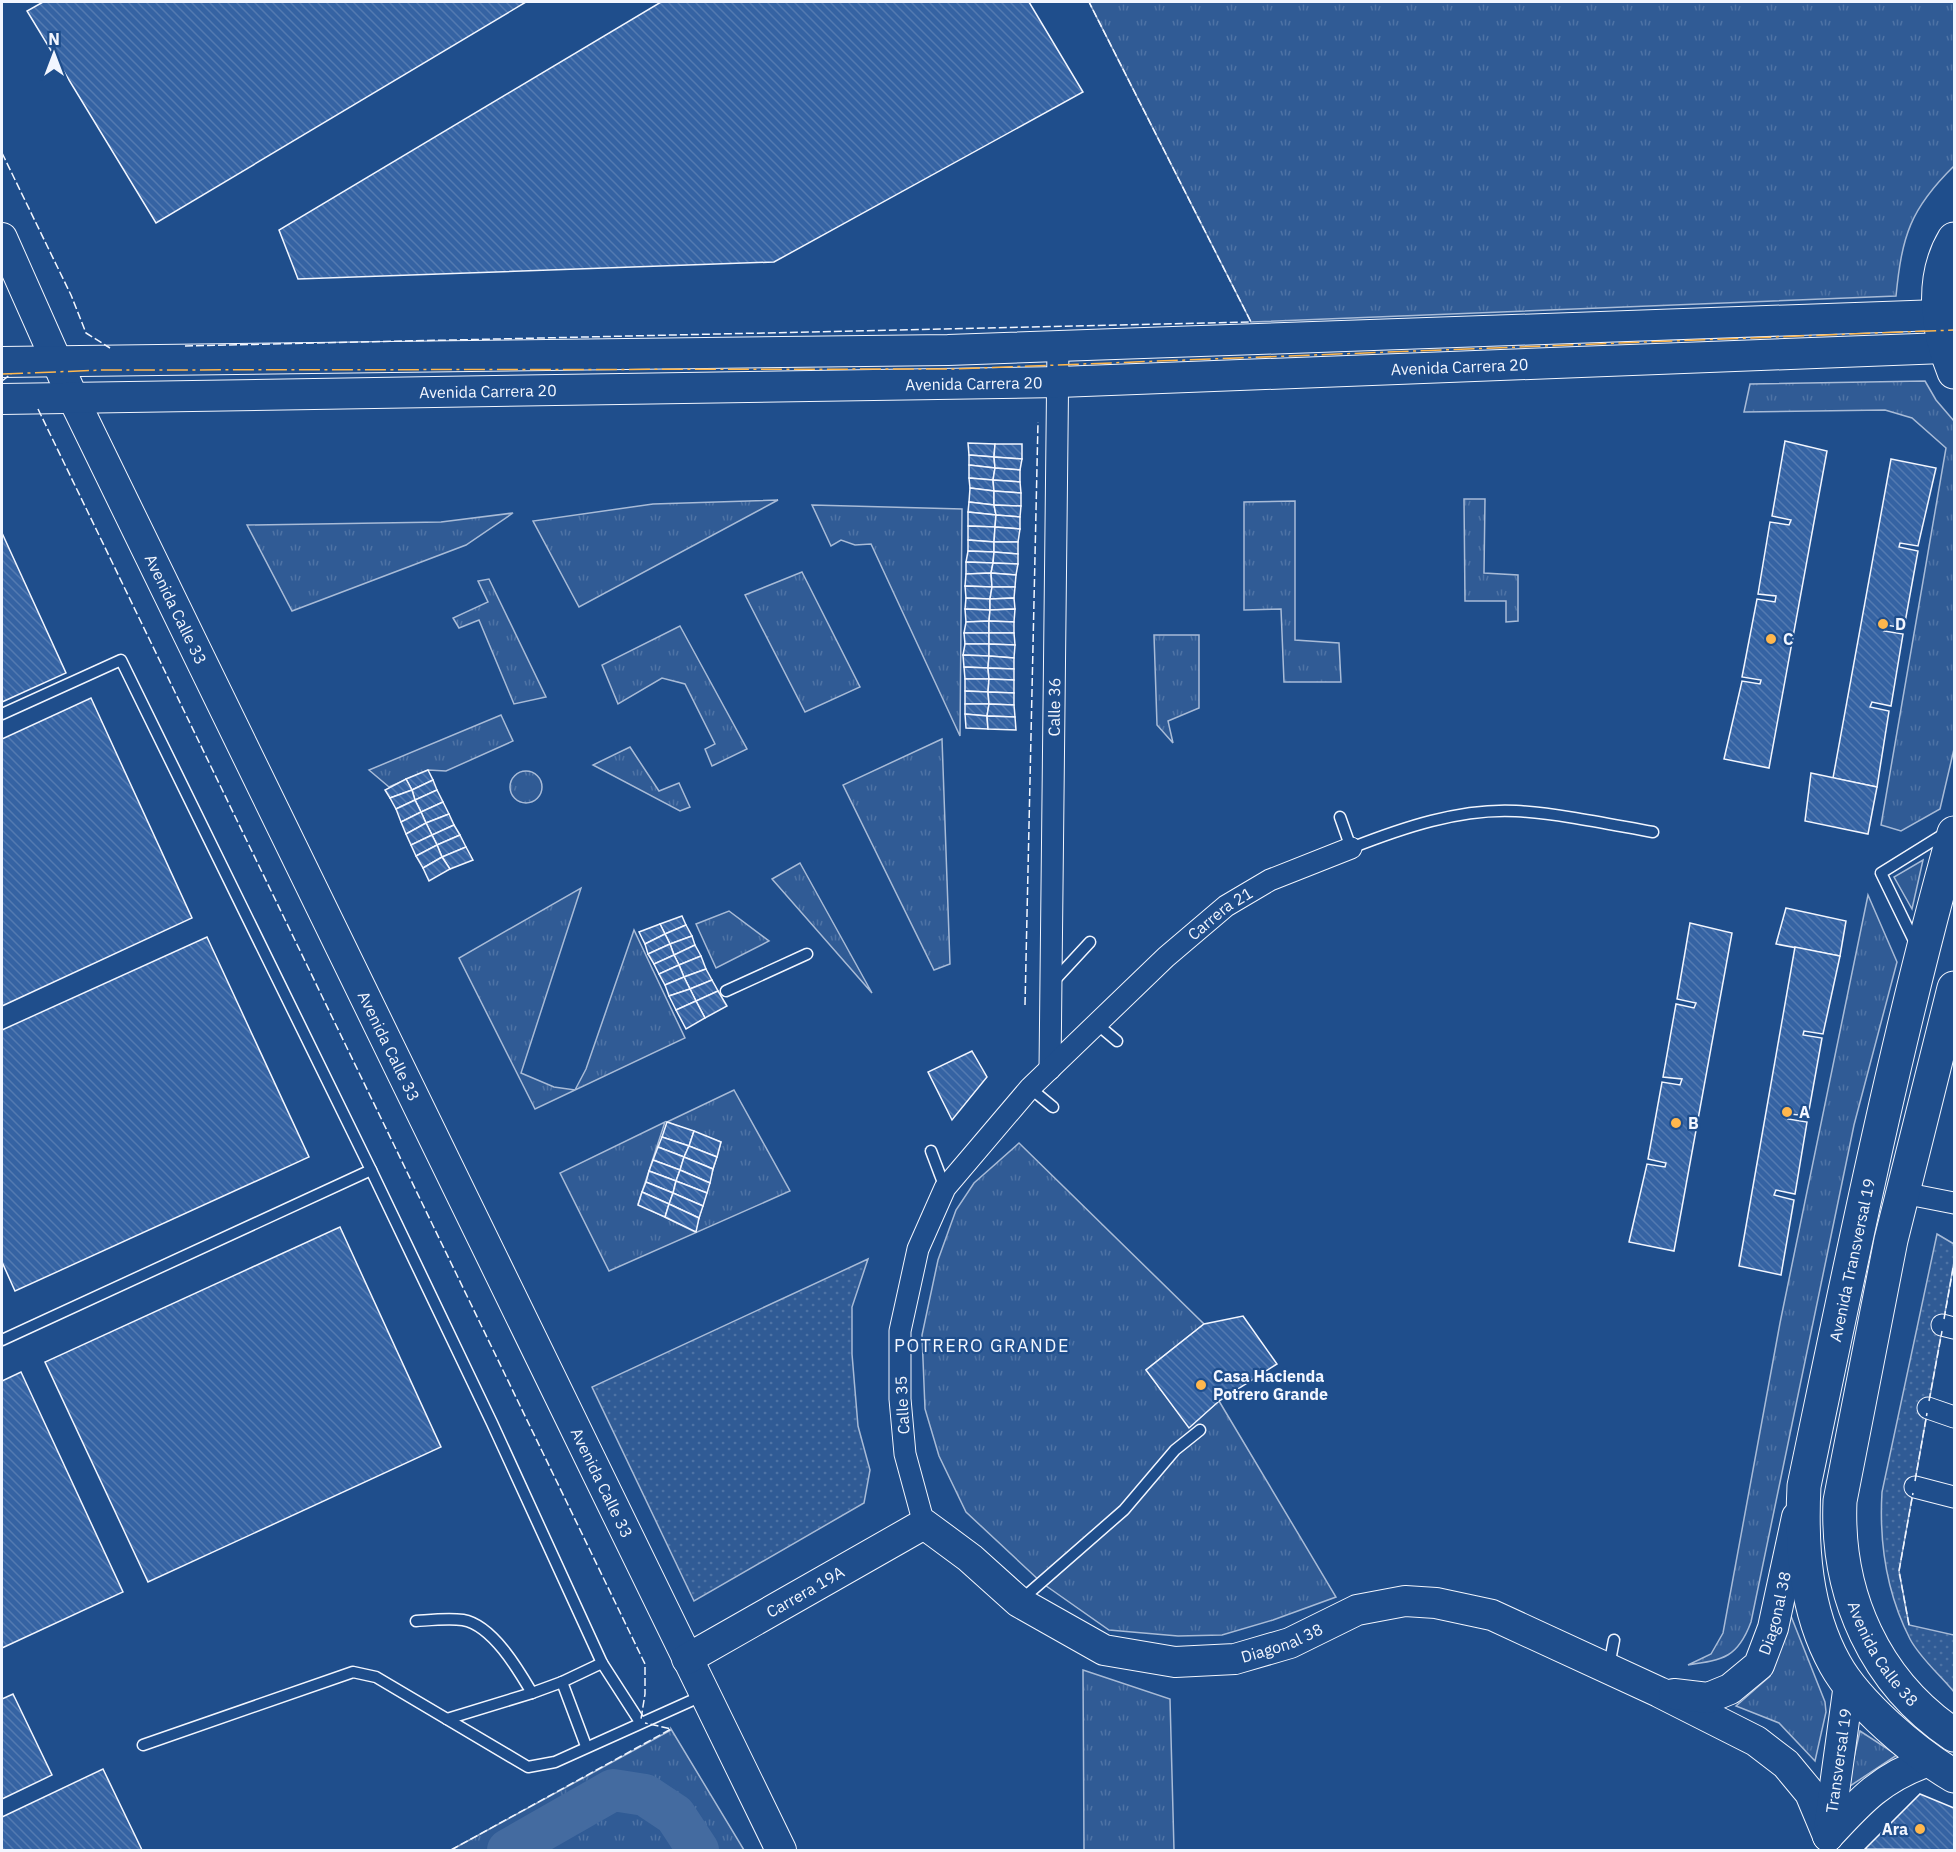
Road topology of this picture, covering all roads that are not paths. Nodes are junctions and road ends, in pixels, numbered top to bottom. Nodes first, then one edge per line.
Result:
1 (2, 237) edge
2 (1954, 239) edge
3 (1939, 315) junction
4 (1058, 346) junction
5 (1949, 360) edge
6 (2, 363) edge
7 (57, 363) junction
8 (1059, 382) junction
9 (73, 398) junction
10 (2, 399) edge
11 (2, 714) edge
12 (1340, 817) dead end
13 (1954, 827) edge
14 (1653, 832) dead end
15 (1954, 833) edge
16 (1351, 848) junction
17 (1090, 942) dead end
18 (807, 954) dead end
19 (1920, 954) junction
20 (1053, 982) junction
21 (1954, 988) edge
22 (726, 991) dead end
23 (1098, 1025) junction
24 (1117, 1041) dead end
25 (1050, 1069) junction
26 (1030, 1088) junction
27 (1053, 1107) dead end
28 (931, 1151) dead end
29 (371, 1170) junction
30 (945, 1188) junction
31 (1903, 1193) junction
32 (1954, 1203) edge
33 (918, 1249) joint
34 (2, 1340) edge
35 (1928, 1408) dead end
36 (1954, 1417) edge
37 (1200, 1430) dead end
38 (1804, 1486) junction
39 (1915, 1487) dead end
40 (1954, 1497) edge
41 (924, 1524) junction
42 (1019, 1602) junction
43 (416, 1621) dead end
44 (1614, 1640) dead end
45 (687, 1659) junction
46 (602, 1663) junction
47 (1608, 1669) junction
48 (562, 1682) junction
49 (1849, 1684) junction
50 (1659, 1692) junction
51 (532, 1693) junction
52 (705, 1695) junction
53 (447, 1719) junction
54 (640, 1722) junction
55 (1954, 1735) edge
56 (143, 1745) dead end
57 (586, 1746) junction
58 (1942, 1768) edge
59 (1827, 1843) edge
60 (781, 1851) edge

1 - 7 street, Avenida Calle 33
2 - 3 main road
3 - 4 street, Avenida Carrera 20
3 - 5 main road
4 - 7 street, Avenida Carrera 20
4 - 8 street, Calle 36
5 - 8 street, Avenida Carrera 20
6 - 7 street, Avenida Carrera 20
7 - 9 street, Avenida Calle 33
8 - 9 street, Avenida Carrera 20
8 - 20 street, Calle 36
9 - 10 street, Avenida Carrera 20
9 - 45 street, Avenida Calle 33
11 - 29 lane
12 - 16 lane
13 - 19 lane
14 - 16 lane, Carrera 21
15 - 19 main road, Avenida Transversal 19
16 - 23 street, Carrera 21
17 - 20 lane
18 - 22 lane
19 - 38 main road, Avenida Transversal 19
20 - 25 street, Calle 36
21 - 31 main road
23 - 24 lane
23 - 25 street, Carrera 21
25 - 26 street, Carrera 21
26 - 27 lane
26 - 30 street, Carrera 21
28 - 30 lane
29 - 34 lane
29 - 46 lane
30 - 33 street, Carrera 21
31 - 32 street
31 - 55 main road, Avenida Calle 38
33 - 41 street, Calle 35
35 - 36 street
37 - 42 lane
38 - 49 main road, Avenida Transversal 19
38 - 50 street, Diagonal 38
39 - 40 street
41 - 42 street, Diagonal 38
41 - 45 street, Carrera 19A
42 - 47 street, Diagonal 38
43 - 51 lane
44 - 47 lane
45 - 52 street, Avenida Calle 33
46 - 48 lane
46 - 54 lane
47 - 50 street, Diagonal 38
48 - 51 lane
48 - 57 lane
49 - 58 main road
49 - 59 street, Transversal 19
50 - 59 street, Diagonal 38
51 - 53 lane
52 - 54 lane
52 - 60 street, Avenida Calle 33
53 - 56 lane
53 - 57 lane
54 - 57 lane
58 - 59 street, Transversal 19

